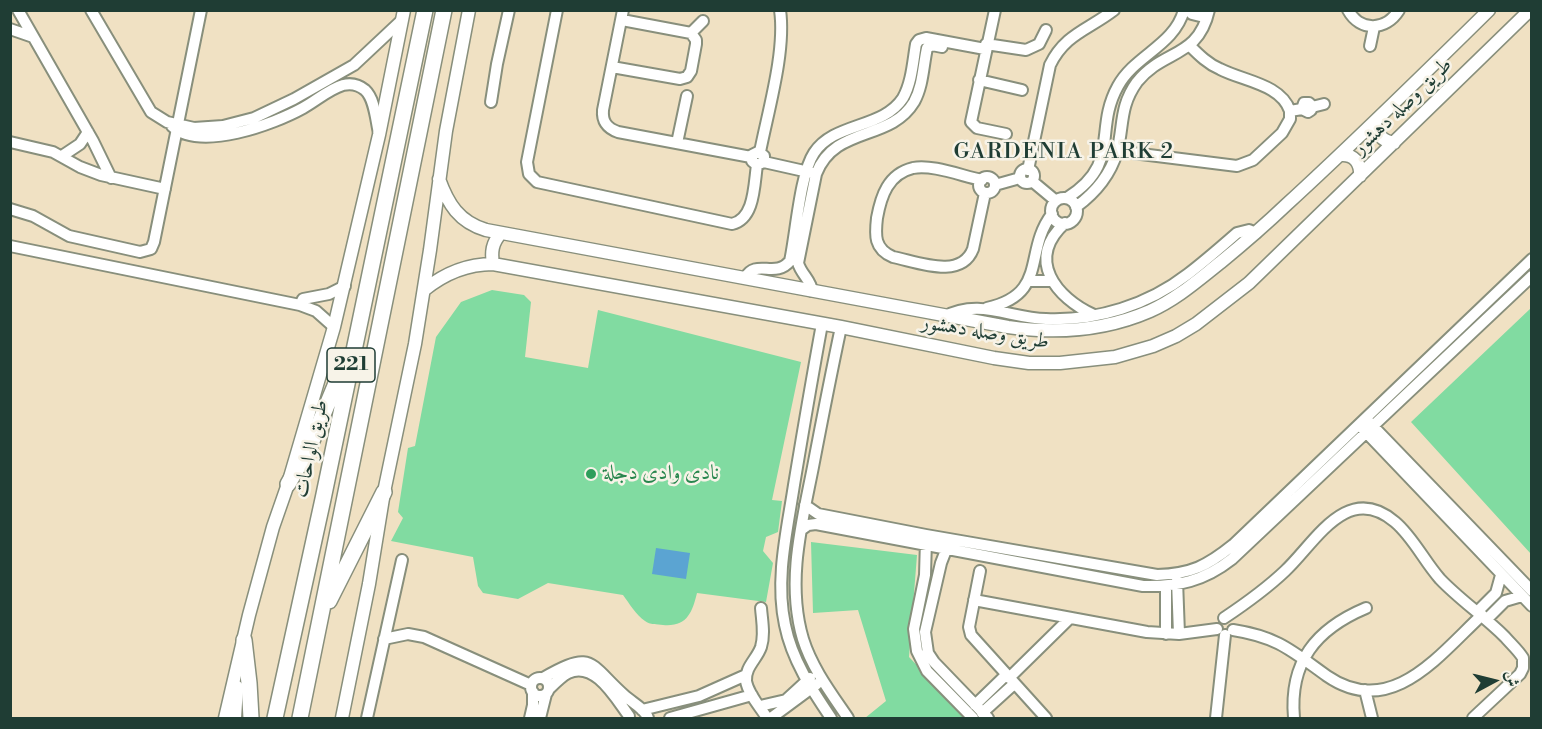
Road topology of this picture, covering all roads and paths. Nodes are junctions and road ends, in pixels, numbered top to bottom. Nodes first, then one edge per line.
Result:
1 (18, 10) edge
2 (91, 10) edge
3 (201, 10) edge
4 (425, 10) edge
5 (444, 10) edge
6 (469, 10) edge
7 (509, 10) edge
8 (557, 10) edge
9 (780, 10) edge
10 (994, 10) edge
11 (1114, 10) edge
12 (1186, 10) edge
13 (1209, 10) edge
14 (1348, 10) edge
15 (1399, 10) edge
16 (1489, 10) edge
17 (1530, 10) edge
18 (403, 15) edge
19 (622, 15) edge
20 (704, 21) dead end
21 (1374, 27) junction
22 (10, 29) edge
23 (1046, 30) dead end
24 (691, 33) junction
25 (33, 37) junction
26 (1190, 46) junction
27 (1370, 46) dead end
28 (985, 50) junction
29 (612, 67) junction
30 (979, 80) junction
31 (1022, 90) dead end
32 (687, 96) dead end
33 (491, 102) dead end
34 (1324, 104) dead end
35 (1290, 111) junction
36 (1376, 122) junction
37 (174, 125) junction
38 (235, 128) junction
39 (88, 132) junction
40 (1006, 134) dead end
41 (379, 135) junction
42 (10, 142) edge
43 (677, 143) junction
44 (1394, 143) junction
45 (1117, 151) junction
46 (1341, 155) junction
47 (62, 156) junction
48 (758, 159) junction
49 (811, 173) junction
50 (1024, 174) junction
51 (1360, 176) junction
52 (111, 178) junction
53 (439, 179) junction
54 (982, 180) junction
55 (995, 185) junction
56 (165, 189) junction
57 (985, 193) junction
58 (1061, 200) junction
59 (1076, 207) junction
60 (10, 209) edge
61 (1052, 214) junction
62 (1065, 224) junction
63 (501, 233) junction
64 (1256, 233) junction
65 (10, 246) edge
66 (1532, 259) edge
67 (794, 262) junction
68 (493, 264) junction
69 (1532, 276) edge
70 (744, 278) junction
71 (1029, 281) junction
72 (1052, 281) junction
73 (345, 286) junction
74 (424, 290) junction
75 (812, 291) junction
76 (300, 305) junction
77 (985, 308) junction
78 (1094, 315) junction
79 (944, 316) junction
80 (822, 324) junction
81 (334, 327) junction
82 (841, 327) junction
83 (358, 328) junction
84 (806, 413) junction
85 (822, 417) junction
86 (1366, 425) junction
87 (288, 484) junction
88 (384, 492) junction
89 (805, 505) junction
90 (801, 530) junction
91 (926, 540) junction
92 (948, 543) junction
93 (402, 560) dead end
94 (980, 571) dead end
95 (1502, 575) junction
96 (1177, 580) junction
97 (1166, 587) junction
98 (1527, 594) edge
99 (974, 600) junction
100 (1532, 606) edge
101 (761, 608) dead end
102 (1366, 608) dead end
103 (1482, 615) junction
104 (1070, 618) junction
105 (320, 620) junction
106 (1225, 631) junction
107 (1166, 634) junction
108 (1179, 634) junction
109 (384, 639) junction
110 (244, 640) junction
111 (1304, 657) junction
112 (235, 671) junction
113 (746, 675) junction
114 (820, 676) junction
115 (1010, 679) junction
116 (348, 682) junction
117 (809, 685) junction
118 (546, 687) junction
119 (532, 689) junction
120 (1365, 690) junction
121 (752, 695) junction
122 (760, 706) junction
123 (643, 712) edge
124 (979, 714) edge
125 (629, 717) edge
126 (225, 718) edge
127 (235, 718) edge
128 (251, 718) edge
129 (275, 718) edge
130 (300, 718) edge
131 (334, 718) edge
132 (342, 718) edge
133 (367, 718) edge
134 (530, 718) edge
135 (540, 718) edge
136 (670, 718) edge
137 (769, 718) edge
138 (831, 718) edge
139 (848, 718) edge
140 (1046, 718) edge
141 (1216, 718) edge
142 (1294, 718) edge
143 (1372, 718) edge
144 (1473, 718) edge

1 - 25 street
2 - 37 street
3 - 37 street
4 - 83 highway, طريق الواحات / 221
5 - 105 highway, طريق الواحات / 221
6 - 53 main road
7 - 33 street
8 - 48 street
9 - 48 street
10 - 28 street
11 - 50 street
12 - 13 street
12 - 58 street
13 - 26 street
14 - 21 street
15 - 21 street
16 - 36 main road, طريق وصله دهشور
17 - 44 main road, طريق وصله دهشور
18 - 38 street
18 - 41 main road
19 - 24 street
19 - 29 street
20 - 24 street
21 - 27 street
22 - 25 street
23 - 28 street
24 - 29 street
25 - 39 street
26 - 35 street
26 - 45 street
28 - 30 street
28 - 49 street
29 - 43 street
30 - 31 street
30 - 40 street
32 - 43 street
34 - 35 street
35 - 45 street
36 - 44 main road
36 - 46 main road, طريق وصله دهشور
37 - 38 street
37 - 56 street
38 - 41 street
39 - 47 street
39 - 52 street
41 - 73 main road
42 - 47 street
43 - 48 street
44 - 51 main road, طريق وصله دهشور
45 - 59 street
46 - 51 main road
46 - 64 main road, طريق وصله دهشور
47 - 52 street
48 - 49 street
49 - 67 street
50 - 55 street
50 - 58 street
51 - 82 main road, طريق وصله دهشور
52 - 56 street
53 - 63 main road, طريق وصله دهشور
53 - 74 main road
54 - 55 street
54 - 57 street
54 - 57 street
55 - 57 street
56 - 60 street
58 - 59 street
58 - 61 street
59 - 62 street
61 - 62 street
61 - 71 street
62 - 72 street
63 - 68 main road
63 - 70 main road, طريق وصله دهشور
64 - 78 street
64 - 79 main road, طريق وصله دهشور
65 - 76 street
66 - 86 street
67 - 70 street
67 - 75 street
68 - 74 main road, طريق وصله دهشور
68 - 80 main road, طريق وصله دهشور
69 - 86 street
70 - 75 main road, طريق وصله دهشور
71 - 72 street
71 - 77 street
72 - 78 street
73 - 76 street
73 - 81 main road
74 - 88 main road
75 - 79 main road, طريق وصله دهشور
76 - 81 street
77 - 78 street
77 - 79 street
80 - 82 main road, طريق وصله دهشور
80 - 84 street
81 - 87 main road
82 - 85 street
83 - 87 highway
83 - 129 highway, طريق الواحات / 221
84 - 85 street
84 - 117 street
85 - 89 street
86 - 95 street
86 - 96 street
86 - 98 street
87 - 110 main road
88 - 105 highway
88 - 116 main road
89 - 90 street
89 - 91 street
90 - 91 street
90 - 114 street
91 - 92 street
91 - 124 street
92 - 96 street
92 - 97 street
92 - 124 street
93 - 109 street
94 - 99 street
95 - 98 street
95 - 103 street
96 - 97 street
96 - 108 street
97 - 107 street
98 - 100 street
98 - 103 street
99 - 104 street
99 - 115 street
101 - 113 street
102 - 111 street
103 - 106 street
103 - 120 street
103 - 144 street
104 - 107 street
104 - 115 street
105 - 130 highway, طريق الواحات / 221
106 - 108 street
106 - 111 street
106 - 141 street
107 - 108 street
109 - 119 street
109 - 133 street
110 - 112 main road
110 - 128 highway
111 - 120 street
111 - 142 street
112 - 126 main road
112 - 127 main road
113 - 121 street
113 - 123 street
114 - 117 street
114 - 139 street
115 - 124 street
115 - 140 street
116 - 131 main road
116 - 132 main road
117 - 122 street
117 - 137 street
117 - 138 street
118 - 119 street
118 - 119 street
118 - 123 street
118 - 125 street
118 - 135 street
119 - 134 street
120 - 143 street
121 - 122 street
121 - 136 street
122 - 137 street
123 - 125 street

